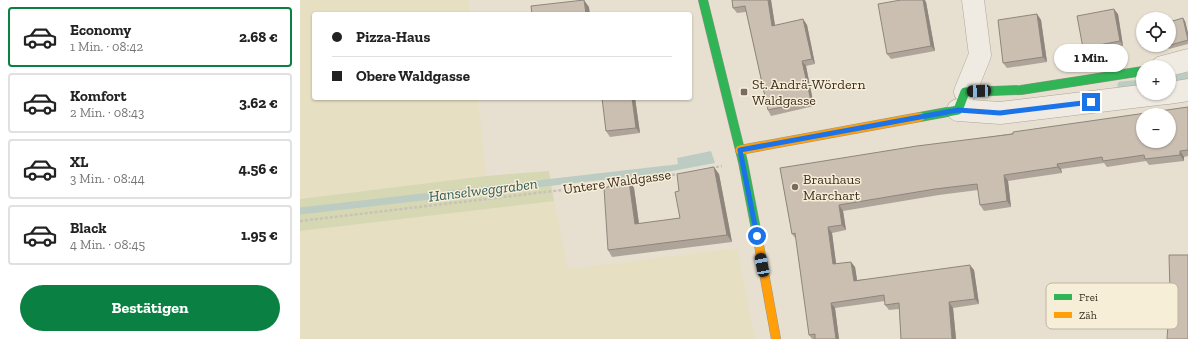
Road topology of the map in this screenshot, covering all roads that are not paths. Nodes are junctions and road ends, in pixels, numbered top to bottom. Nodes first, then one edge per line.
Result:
1 (703, 0) edge
2 (973, 0) edge
3 (1188, 60) edge
4 (1176, 63) edge
5 (1136, 72) edge
6 (1188, 90) edge
7 (1176, 92) edge
8 (1136, 97) edge
9 (962, 101) junction
10 (740, 150) junction
11 (776, 339) edge

1 - 10 street
2 - 9 street
3 - 4 street
5 - 9 street
6 - 7 street
8 - 9 street
9 - 10 street
10 - 11 street

